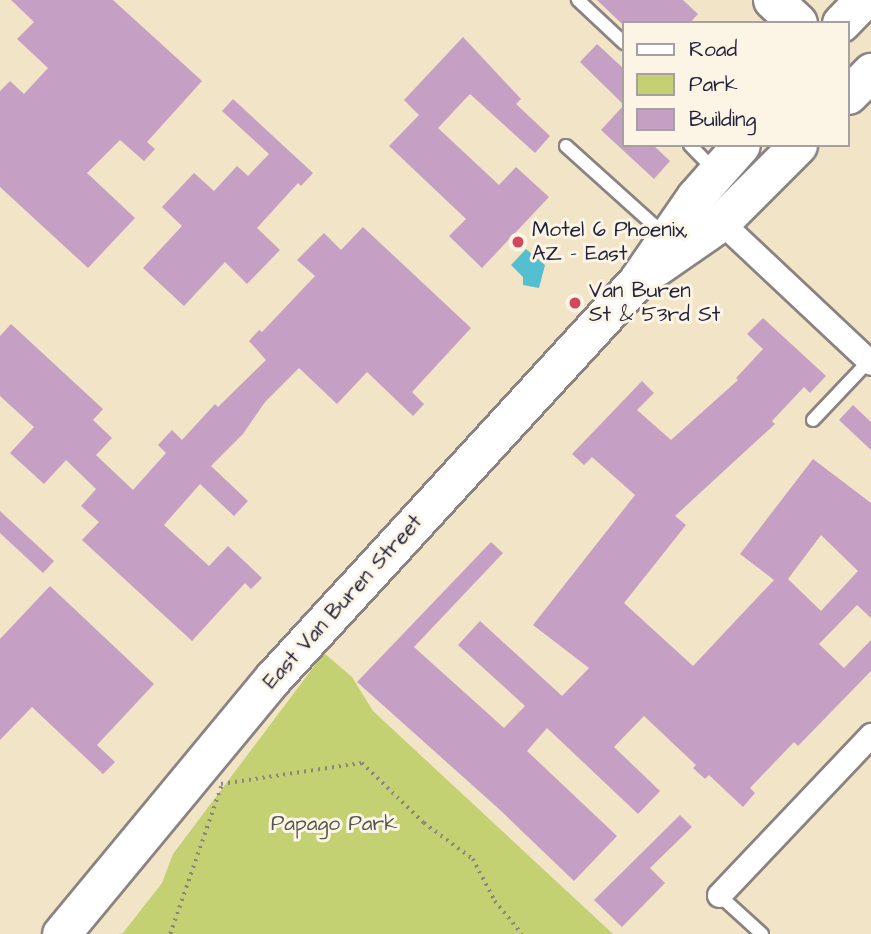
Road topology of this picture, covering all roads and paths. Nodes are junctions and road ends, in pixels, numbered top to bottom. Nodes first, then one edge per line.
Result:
1 (578, 0) edge
2 (773, 0) edge
3 (863, 0) edge
4 (797, 21) edge
5 (843, 21) edge
6 (622, 41) edge
7 (871, 72) edge
8 (850, 93) edge
9 (566, 146) dead end
10 (692, 147) edge
11 (739, 147) edge
12 (796, 147) edge
13 (717, 172) junction
14 (721, 222) junction
15 (668, 237) junction
16 (637, 281) junction
17 (870, 362) edge
18 (813, 419) dead end
19 (871, 736) edge
20 (719, 895) joint
21 (61, 934) edge
22 (170, 934) edge
23 (522, 934) edge
24 (762, 934) edge

1 - 6 lane
2 - 4 highway
3 - 5 main road
7 - 8 main road
9 - 15 lane
10 - 13 lane
11 - 13 main road, East Van Buren Street
12 - 14 main road, East Van Buren Street
13 - 15 main road, East Van Buren Street
14 - 16 main road, East Van Buren Street
14 - 17 street
15 - 16 main road, East Van Buren Street
16 - 21 main road, East Van Buren Street
17 - 18 lane
19 - 20 street
20 - 24 lane
22 - 23 path

